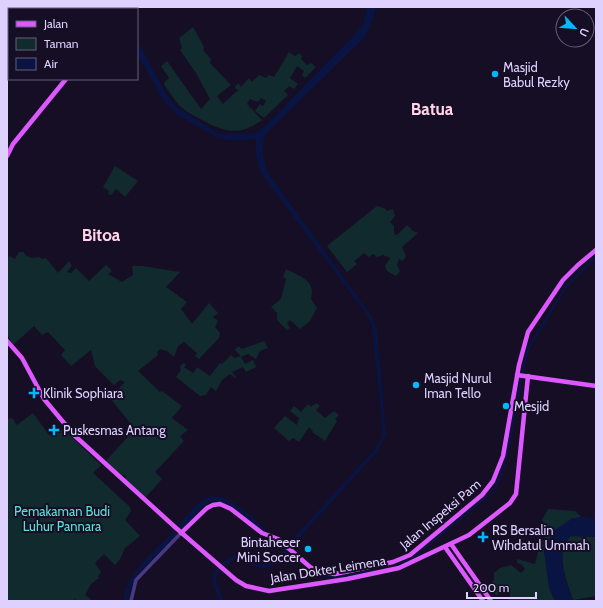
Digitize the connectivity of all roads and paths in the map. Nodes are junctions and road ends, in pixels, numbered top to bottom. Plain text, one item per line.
1 (65, 80) edge
2 (7, 156) edge
3 (596, 250) edge
4 (7, 340) edge
5 (524, 377) junction
6 (596, 386) edge
7 (181, 533) junction
8 (451, 544) junction
9 (445, 547) junction
10 (342, 573) junction
11 (343, 580) junction
12 (131, 601) edge
13 (483, 601) edge
14 (492, 601) edge

1 - 2 main road
3 - 5 main road
4 - 7 main road, Jalan Dokter Leimena
5 - 6 main road
5 - 8 main road, Jalan Dokter Leimena
5 - 10 main road, Jalan Inspeksi Pam
7 - 10 main road, Jalan Inspeksi Pam
7 - 11 main road, Jalan Dokter Leimena
7 - 12 street
8 - 9 main road, Jalan Dokter Leimena
8 - 14 main road
9 - 11 main road, Jalan Dokter Leimena
9 - 13 main road
10 - 11 main road

